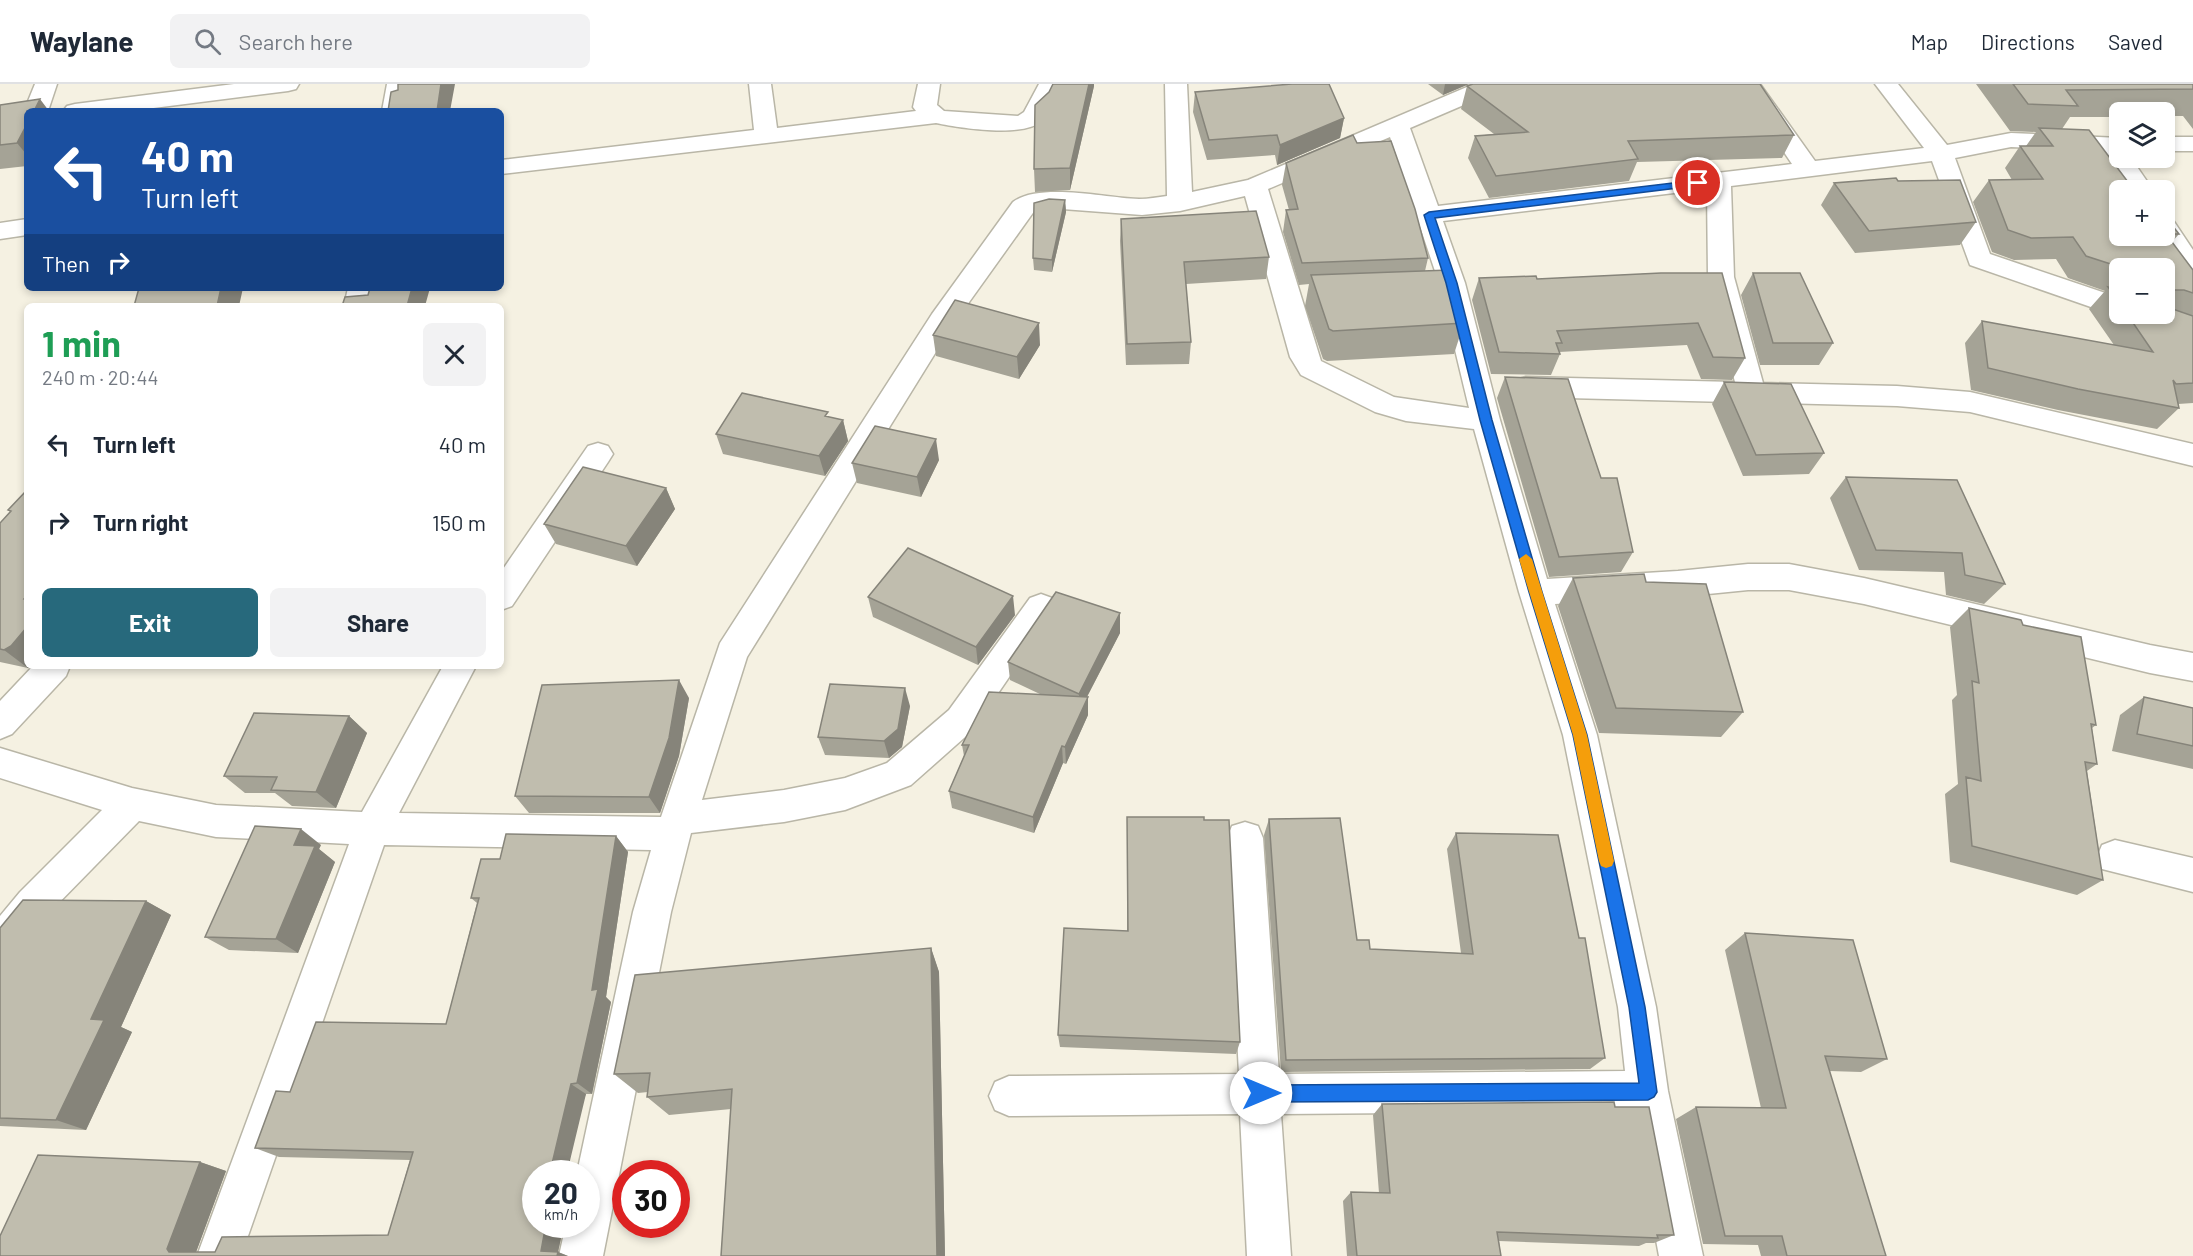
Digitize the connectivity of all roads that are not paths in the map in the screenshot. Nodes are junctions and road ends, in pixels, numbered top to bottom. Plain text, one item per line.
1 (46, 84) edge
2 (288, 84) edge
3 (398, 84) edge
4 (760, 84) edge
5 (929, 84) edge
6 (1050, 84) edge
7 (1176, 84) edge
8 (1493, 84) edge
9 (1749, 84) edge
10 (1886, 84) edge
11 (31, 108) edge
12 (99, 108) edge
13 (394, 108) edge
14 (936, 116) junction
15 (1397, 124) junction
16 (766, 136) junction
17 (2175, 144) edge
18 (2193, 144) edge
19 (2109, 145) edge
20 (1941, 153) junction
21 (504, 167) edge
22 (1808, 169) junction
23 (1719, 180) junction
24 (1255, 186) junction
25 (1180, 203) junction
26 (1429, 215) junction
27 (24, 227) edge
28 (0, 231) edge
29 (2175, 242) edge
30 (2193, 269) edge
31 (2109, 304) edge
32 (1477, 386) junction
33 (1752, 392) junction
34 (1486, 420) junction
35 (598, 454) dead end
36 (2193, 455) edge
37 (1535, 592) junction
38 (504, 593) edge
39 (1041, 607) dead end
40 (2193, 667) edge
41 (51, 669) edge
42 (458, 669) edge
43 (0, 724) edge
44 (0, 764) edge
45 (132, 804) junction
46 (675, 826) junction
47 (372, 829) junction
48 (1245, 838) dead end
49 (2115, 857) dead end
50 (2193, 875) edge
51 (0, 946) edge
52 (1648, 1092) junction
53 (1261, 1093) junction
54 (1010, 1095) dead end
55 (219, 1256) edge
56 (581, 1256) edge
57 (1269, 1256) edge
58 (1681, 1256) edge

1 - 11 street
2 - 12 street
3 - 13 street
4 - 16 street
5 - 14 street
6 - 14 street
7 - 25 street
8 - 15 street
9 - 22 street
10 - 20 street
14 - 16 street
15 - 24 street
15 - 26 street
16 - 21 street
17 - 18 street
19 - 20 street
20 - 22 street
20 - 31 street
22 - 23 street
23 - 26 street
23 - 33 street
24 - 25 street
24 - 34 street
25 - 46 street
26 - 32 street
27 - 28 street
29 - 30 street
32 - 33 street
32 - 34 street
33 - 36 street
34 - 37 street
35 - 38 street
37 - 40 street
37 - 52 street
39 - 46 street
41 - 43 street
42 - 47 street
44 - 45 street
45 - 47 street
45 - 51 street
46 - 47 street
46 - 56 street
47 - 55 street
48 - 53 street
49 - 50 street
52 - 53 street
52 - 58 street
53 - 54 street
53 - 57 street

